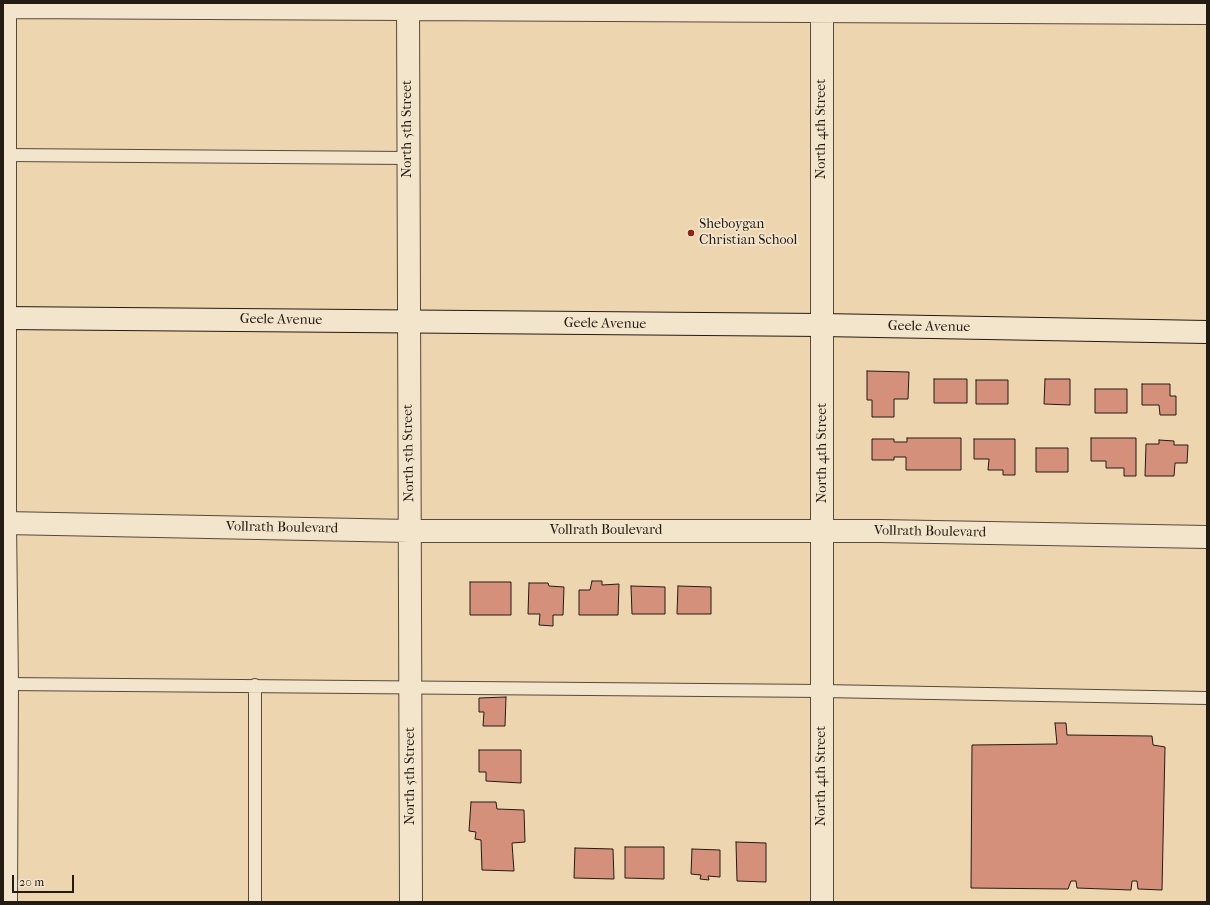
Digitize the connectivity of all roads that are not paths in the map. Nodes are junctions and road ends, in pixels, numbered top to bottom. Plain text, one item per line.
1 (4, 5) edge
2 (145, 5) edge
3 (249, 5) edge
4 (408, 6) edge
5 (558, 6) edge
6 (663, 6) edge
7 (822, 7) edge
8 (978, 7) edge
9 (1075, 8) edge
10 (1207, 13) edge
11 (5, 155) junction
12 (408, 158) junction
13 (4, 318) edge
14 (408, 321) junction
15 (822, 326) junction
16 (1207, 332) edge
17 (5, 524) junction
18 (410, 531) junction
19 (823, 531) junction
20 (1207, 537) edge
21 (7, 684) junction
22 (255, 685) junction
23 (412, 687) junction
24 (822, 691) junction
25 (1207, 698) edge
26 (6, 902) edge
27 (255, 902) edge
28 (411, 902) edge
29 (822, 902) edge

1 - 2 street
1 - 11 street
2 - 3 street
3 - 4 street
4 - 5 street
4 - 12 street, North 5th Street
5 - 6 street
6 - 7 street
7 - 8 street
7 - 15 street, North 4th Street
8 - 9 street
9 - 10 street
11 - 12 lane
11 - 13 street
12 - 14 street, North 5th Street
13 - 14 street, Geele Avenue
13 - 17 street
14 - 15 street, Geele Avenue
14 - 18 street, North 5th Street
15 - 16 street, Geele Avenue
15 - 19 street, North 4th Street
17 - 18 street, Vollrath Boulevard
17 - 21 street
18 - 19 street, Vollrath Boulevard
18 - 23 street, North 5th Street
19 - 20 street, Vollrath Boulevard
19 - 24 street, North 4th Street
21 - 22 lane
21 - 26 street
22 - 23 lane
22 - 27 lane
23 - 24 lane
23 - 28 street, North 5th Street
24 - 25 lane
24 - 29 street, North 4th Street

